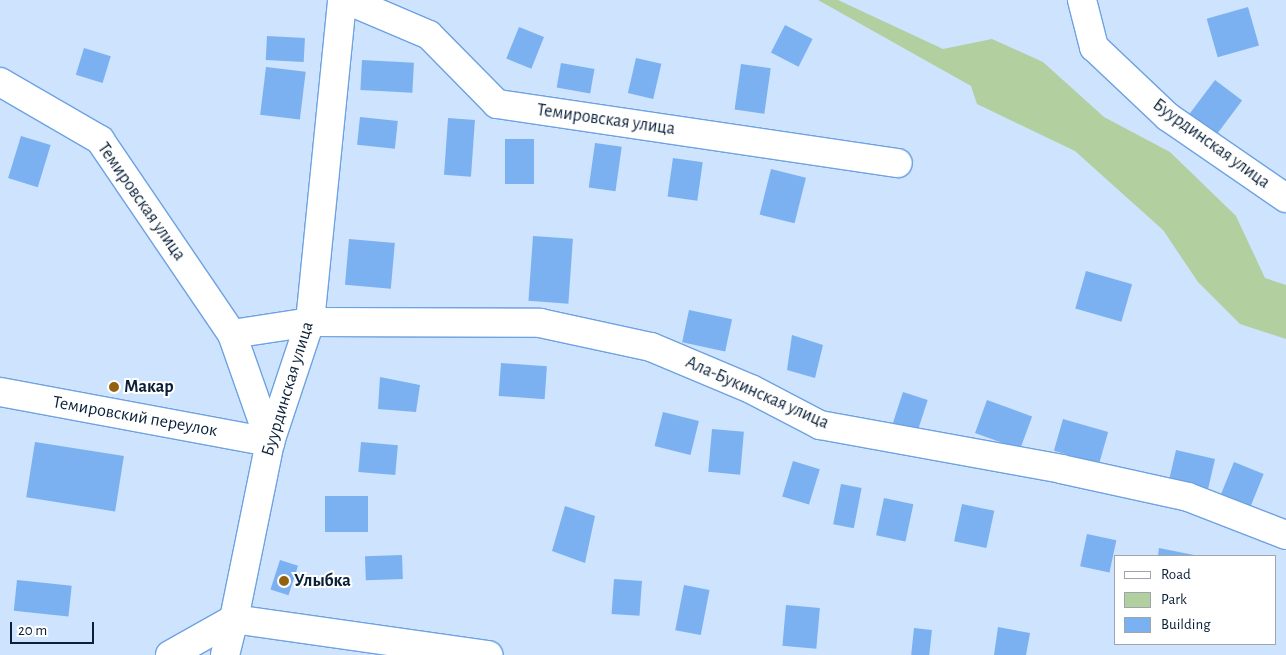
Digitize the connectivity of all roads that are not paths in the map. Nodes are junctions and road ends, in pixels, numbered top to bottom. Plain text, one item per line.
1 (342, 0) edge
2 (347, 0) edge
3 (1082, 0) edge
4 (0, 82) edge
5 (898, 163) dead end
6 (1286, 198) edge
7 (310, 322) junction
8 (232, 334) junction
9 (0, 392) edge
10 (270, 442) junction
11 (1286, 535) edge
12 (234, 619) junction
13 (170, 655) edge
14 (225, 655) edge
15 (488, 655) edge

1 - 7 street, Буурдинская улица
2 - 5 street, Темировская улица
3 - 6 street, Буурдинская улица
4 - 8 street, Темировская улица
7 - 8 street
7 - 10 street, Буурдинская улица
7 - 11 street, Ала-Букинская улица
8 - 10 street, Темировская улица
9 - 10 street, Темировский переулок
10 - 12 street, Буурдинская улица
12 - 13 street
12 - 14 street, Буурдинская улица
12 - 15 street

